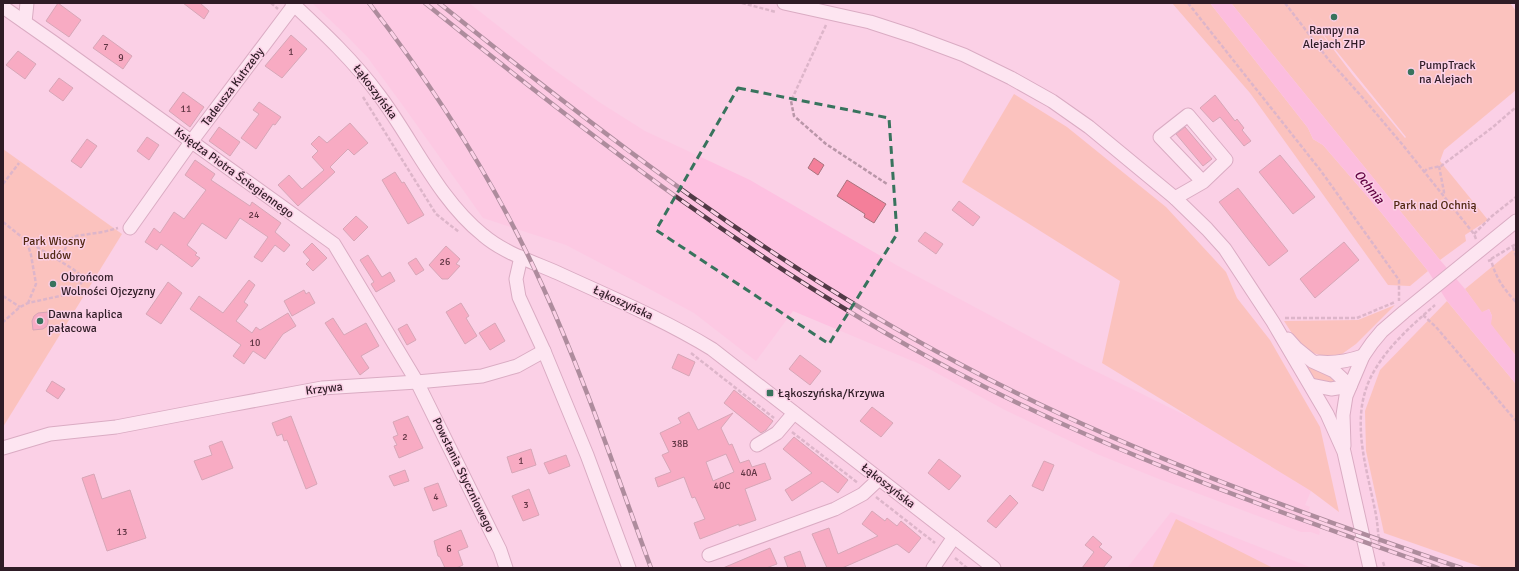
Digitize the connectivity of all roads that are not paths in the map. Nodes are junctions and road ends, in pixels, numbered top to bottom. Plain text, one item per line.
1 (27, 3) edge
2 (293, 4) edge
3 (3, 8) edge
4 (783, 8) edge
5 (25, 22) junction
6 (191, 142) junction
7 (1203, 182) junction
8 (1175, 198) junction
9 (1516, 220) edge
10 (125, 228) road end
11 (521, 257) junction
12 (1273, 322) junction
13 (544, 351) junction
14 (1363, 356) junction
15 (1312, 362) junction
16 (417, 382) junction
17 (1311, 385) junction
18 (1350, 386) junction
19 (794, 413) junction
20 (757, 445) dead end
21 (3, 448) edge
22 (1344, 452) junction
23 (879, 479) junction
24 (954, 537) junction
25 (709, 555) dead end
26 (506, 568) edge
27 (629, 568) edge
28 (934, 568) edge
29 (994, 568) edge
30 (1370, 568) edge

1 - 5 street
2 - 6 street, Tadeusza Kutrzeby
2 - 11 street, Łąkoszyńska
3 - 5 street, Księdza Piotra Ściegiennego
4 - 8 street
5 - 6 street, Księdza Piotra Ściegiennego
6 - 10 street, Tadeusza Kutrzeby
6 - 16 street, Księdza Piotra Ściegiennego
7 - 7 street
7 - 8 street
8 - 12 street
9 - 14 street
11 - 13 street
11 - 19 street, Łąkoszyńska
12 - 15 street
12 - 17 street
13 - 16 street, Krzywa
13 - 27 street
14 - 15 street
14 - 18 street
15 - 18 street
16 - 21 street, Krzywa
16 - 26 street, Powstania Styczniowego
17 - 18 street
17 - 22 street
18 - 22 street
19 - 20 street
19 - 23 street, Łąkoszyńska
22 - 30 street
23 - 24 street, Łąkoszyńska
23 - 25 street
24 - 28 street
24 - 29 street, Łąkoszyńska

